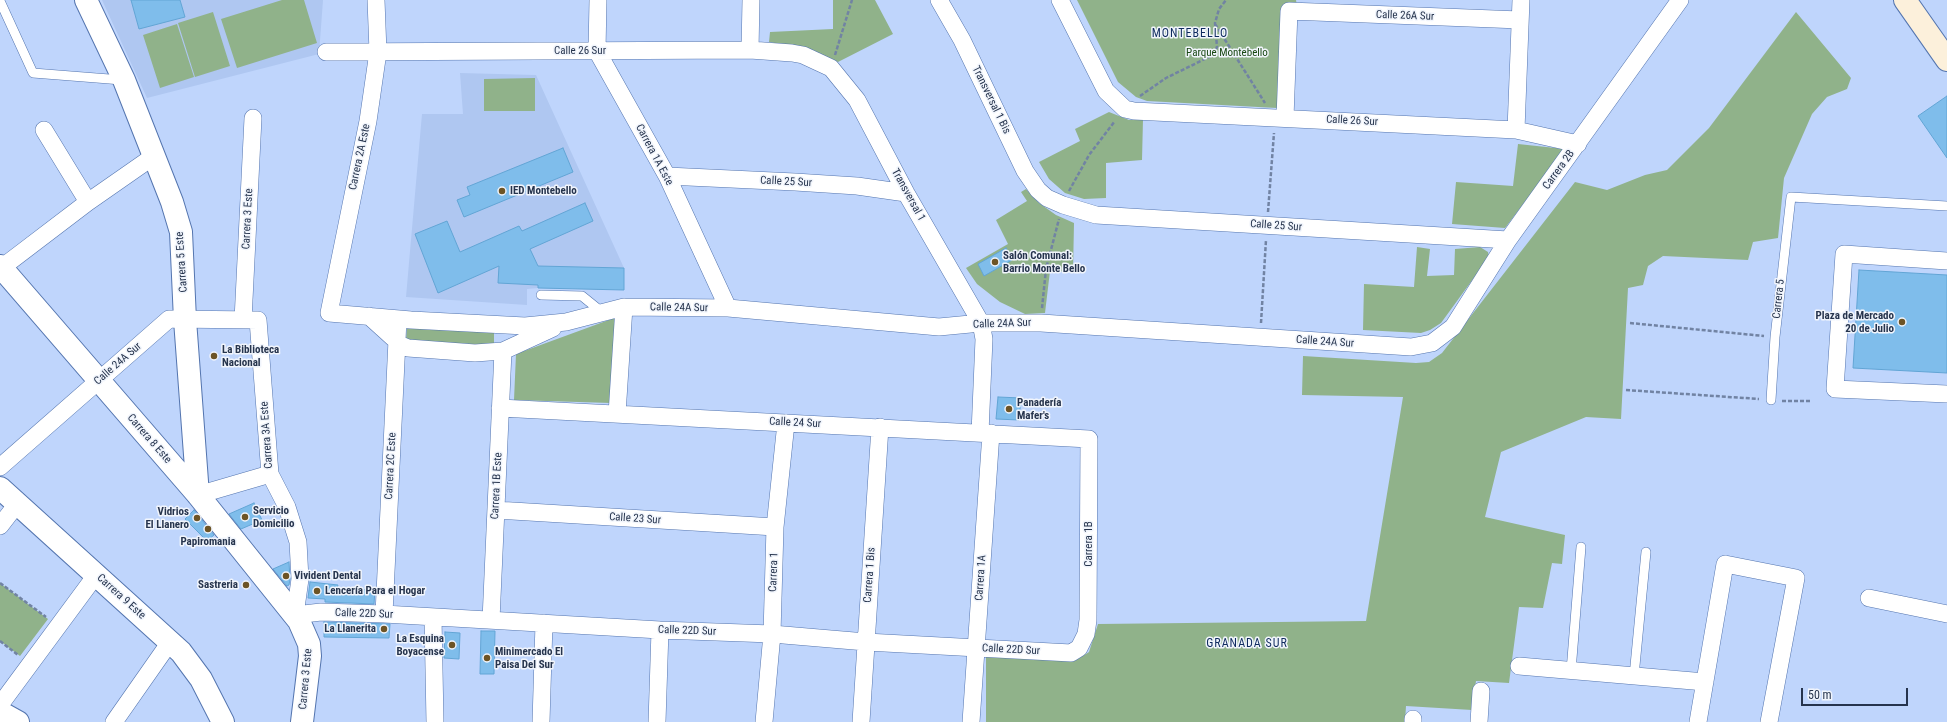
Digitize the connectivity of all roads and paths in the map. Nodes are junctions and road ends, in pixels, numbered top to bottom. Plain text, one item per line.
1 (86, 0) edge
2 (376, 0) edge
3 (598, 0) edge
4 (751, 0) edge
5 (852, 0) edge
6 (939, 0) edge
7 (1060, 0) edge
8 (1226, 0) edge
9 (1521, 0) edge
10 (1680, 0) edge
11 (1906, 0) edge
12 (0, 1) edge
13 (1520, 20) junction
14 (1214, 23) junction
15 (750, 50) junction
16 (597, 51) junction
17 (326, 52) dead end
18 (378, 52) junction
19 (1947, 60) edge
20 (831, 68) junction
21 (124, 80) junction
22 (1125, 109) junction
23 (254, 118) dead end
24 (1280, 118) junction
25 (44, 130) dead end
26 (1516, 130) junction
27 (1578, 144) junction
28 (154, 156) junction
29 (667, 176) junction
30 (906, 193) junction
31 (1047, 198) joint
32 (88, 202) junction
33 (1063, 205) junction
34 (1947, 206) edge
35 (1508, 240) junction
36 (1947, 261) edge
37 (0, 268) edge
38 (541, 295) dead end
39 (624, 307) junction
40 (728, 308) junction
41 (603, 312) junction
42 (329, 313) joint
43 (369, 316) junction
44 (398, 318) junction
45 (185, 320) junction
46 (251, 320) junction
47 (566, 322) junction
48 (981, 323) junction
49 (1041, 323) junction
50 (1630, 323) dead end
51 (1775, 337) junction
52 (1438, 339) joint
53 (397, 341) junction
54 (503, 351) junction
55 (98, 381) junction
56 (1626, 390) dead end
57 (1947, 394) edge
58 (1771, 400) junction
59 (1812, 401) dead end
60 (500, 408) junction
61 (617, 414) junction
62 (786, 423) junction
63 (880, 428) junction
64 (985, 433) junction
65 (1089, 439) joint
66 (0, 467) edge
67 (270, 474) junction
68 (0, 488) edge
69 (198, 495) junction
70 (17, 504) junction
71 (496, 510) junction
72 (0, 526) edge
73 (775, 527) junction
74 (1581, 547) dead end
75 (1646, 552) dead end
76 (96, 575) junction
77 (0, 583) edge
78 (1869, 598) dead end
79 (384, 614) junction
80 (1947, 614) edge
81 (295, 615) junction
82 (433, 617) junction
83 (491, 620) junction
84 (544, 623) junction
85 (58, 626) junction
86 (660, 630) junction
87 (772, 634) junction
88 (0, 641) edge
89 (170, 642) junction
90 (866, 642) junction
91 (977, 648) junction
92 (1079, 648) joint
93 (30, 664) junction
94 (1519, 666) dead end
95 (1571, 671) junction
96 (1634, 676) junction
97 (1705, 682) junction
98 (1480, 691) dead end
99 (0, 705) edge
100 (0, 712) edge
101 (18, 722) edge
102 (114, 722) edge
103 (223, 722) edge
104 (302, 722) edge
105 (435, 722) edge
106 (541, 722) edge
107 (657, 722) edge
108 (764, 722) edge
109 (861, 722) edge
110 (971, 722) edge
111 (1479, 722) edge
112 (1698, 722) edge
113 (1769, 722) edge

1 - 21 street, Carrera 5 Este
2 - 18 street, Carrera 2A Este
3 - 16 street
4 - 15 street
5 - 20 path
6 - 31 street, Transversal 1 Bis
7 - 22 street
8 - 14 path
9 - 13 street
10 - 27 street, Carrera 2B
11 - 19 main road
12 - 21 lane
13 - 24 street, Calle 26A Sur
13 - 26 street
14 - 22 path
14 - 24 path
15 - 16 street, Calle 26 Sur
15 - 20 street, Calle 26 Sur
16 - 18 street, Calle 26 Sur
16 - 29 street, Carrera 1A Este
17 - 18 street, Calle 26 Sur
18 - 42 street, Carrera 2A Este
20 - 30 street, Transversal 1
21 - 28 street, Carrera 5 Este
22 - 24 street, Calle 26 Sur
22 - 33 path
23 - 46 street, Carrera 3 Este
24 - 26 street, Calle 26 Sur
25 - 32 street
26 - 27 street, Calle 26 Sur
27 - 35 street, Carrera 2B
28 - 32 street
28 - 45 street, Carrera 5 Este
29 - 30 street, Calle 25 Sur
29 - 40 street, Carrera 1A Este
30 - 48 street, Transversal 1
31 - 33 street, Calle 25 Sur
32 - 37 street
33 - 35 street, Calle 25 Sur
33 - 49 path
34 - 51 lane, Carrera 5
35 - 52 street, Carrera 2B
36 - 57 street
37 - 55 street, Carrera 8 Este
38 - 41 lane
39 - 40 street, Calle 24A Sur
39 - 41 street, Calle 24A Sur
39 - 61 street
40 - 48 street, Calle 24A Sur
41 - 47 street, Calle 24A Sur
42 - 43 street, Calle 24A Sur
43 - 44 street, Calle 24A Sur
43 - 53 street, Calle 24A Sur
44 - 47 street, Calle 24A Sur
44 - 53 street, Carrera 2C Este
45 - 46 street, Calle 24A Sur
45 - 55 street, Calle 24A Sur
45 - 69 street, Carrera 5 Este
46 - 67 street, Carrera 3A Este
47 - 54 street, Calle 24A Sur
48 - 49 street, Calle 24A Sur
48 - 64 street, Carrera 1A
49 - 52 street, Calle 24A Sur
50 - 51 path
51 - 58 lane, Carrera 5
53 - 54 street, Calle 24A Sur
53 - 79 street, Carrera 2C Este
54 - 60 street, Carrera 1B Este
55 - 66 street, Calle 24A Sur
55 - 69 street, Carrera 8 Este
56 - 58 path
58 - 59 path
60 - 61 street, Calle 24 Sur
60 - 71 street, Carrera 1B Este
61 - 62 street, Calle 24 Sur
62 - 63 street, Calle 24 Sur
62 - 73 street, Carrera 1
63 - 64 street, Calle 24 Sur
63 - 90 street, Carrera 1 Bis
64 - 65 street, Calle 24 Sur
64 - 91 street, Carrera 1A
65 - 92 street, Carrera 1B
67 - 69 street
67 - 81 street, Carrera 3A Este
68 - 70 street, Carrera 9 Este
69 - 81 street, Carrera 8 Este
70 - 72 street
70 - 76 street, Carrera 9 Este
71 - 73 street, Calle 23 Sur
71 - 83 street, Carrera 1B Este
73 - 87 street, Carrera 1
74 - 95 lane
75 - 96 lane
76 - 85 street
76 - 89 street, Carrera 9 Este
77 - 85 path
78 - 80 street
79 - 81 street, Calle 22D Sur
79 - 82 street, Calle 22D Sur
81 - 104 street, Carrera 3 Este
82 - 83 street, Calle 22D Sur
82 - 105 street
83 - 84 street, Calle 22D Sur
84 - 86 street, Calle 22D Sur
84 - 106 street
85 - 93 street
86 - 87 street, Calle 22D Sur
86 - 107 street
87 - 90 street, Calle 22D Sur
87 - 108 street, Carrera 1
88 - 93 path
89 - 102 street
89 - 103 street, Carrera 9 Este
90 - 91 street, Calle 22D Sur
90 - 109 street, Carrera 1 Bis
91 - 92 street, Calle 22D Sur
91 - 110 street, Carrera 1A
93 - 99 street
94 - 95 street
95 - 96 street
96 - 97 street
97 - 112 street
97 - 113 street
98 - 111 street
100 - 101 street

